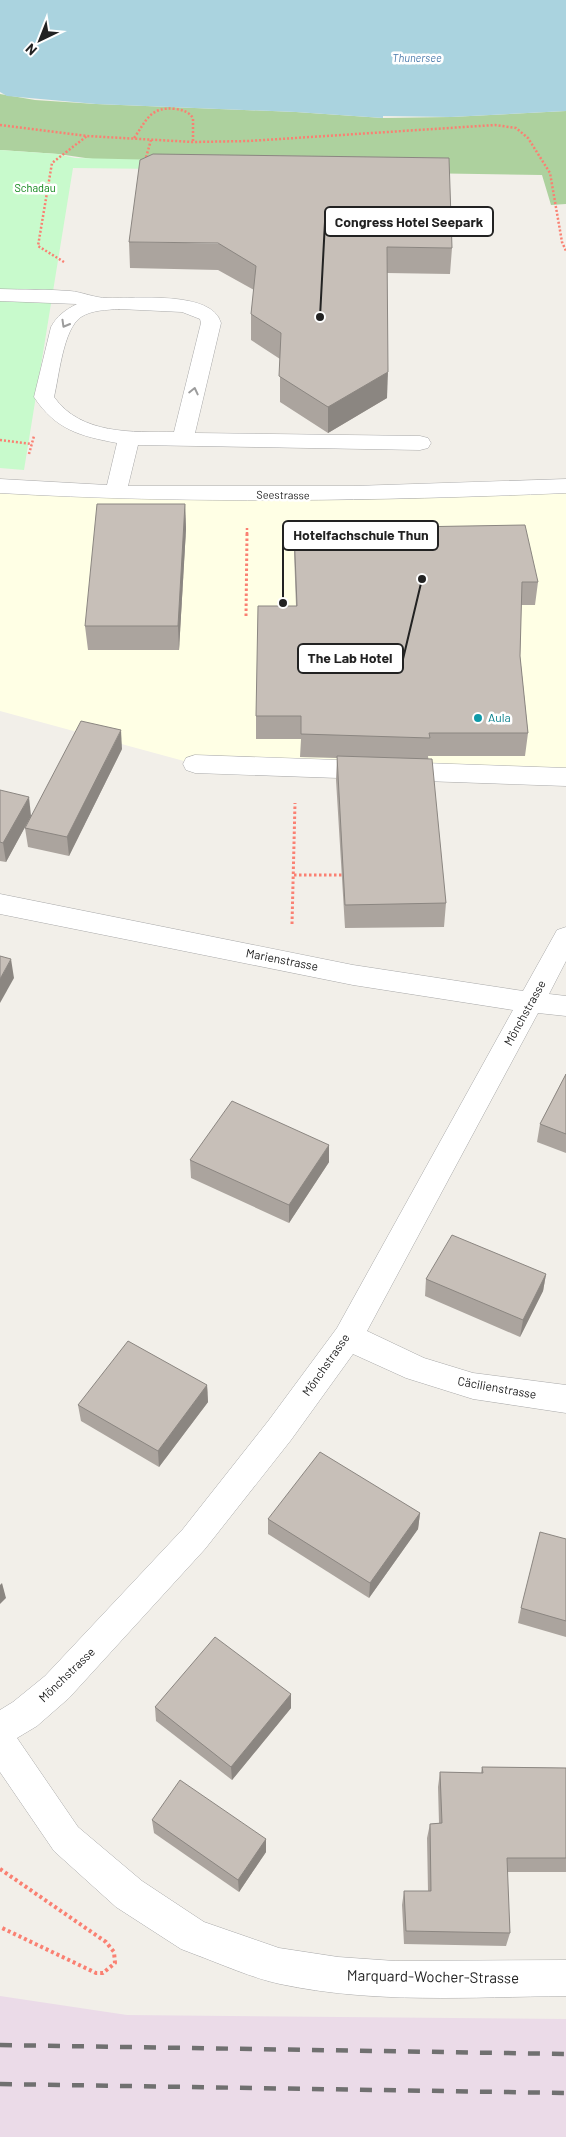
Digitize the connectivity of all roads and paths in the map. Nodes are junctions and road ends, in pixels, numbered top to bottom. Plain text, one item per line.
1 (0, 125) edge
2 (87, 136) junction
3 (134, 138) junction
4 (151, 140) junction
5 (193, 142) junction
6 (144, 166) edge
7 (566, 251) edge
8 (0, 295) edge
9 (69, 296) junction
10 (108, 304) junction
11 (44, 397) junction
12 (129, 438) junction
13 (183, 439) junction
14 (0, 440) edge
15 (420, 443) dead end
16 (32, 444) junction
17 (0, 486) edge
18 (566, 486) edge
19 (22, 488) junction
20 (116, 492) junction
21 (247, 495) junction
22 (246, 616) dead end
23 (196, 764) dead end
24 (296, 768) junction
25 (566, 776) edge
26 (294, 875) junction
27 (342, 875) edge
28 (0, 904) edge
29 (566, 937) edge
30 (290, 963) junction
31 (531, 1002) junction
32 (566, 1006) edge
33 (348, 1337) junction
34 (566, 1399) edge
35 (0, 1729) edge
36 (0, 1743) edge
37 (0, 1869) edge
38 (0, 1927) edge
39 (566, 1978) edge

1 - 2 path
2 - 3 path
2 - 9 path
3 - 4 path
3 - 5 path
4 - 5 path
4 - 6 path
5 - 7 path
8 - 9 street
9 - 10 street
10 -> 11 street
13 -> 10 street
11 - 12 street
11 - 16 path
12 - 13 street
12 - 20 street
13 - 15 street
14 - 16 path
16 - 19 path
17 - 19 street, Seestrasse
18 - 21 street, Seestrasse
19 - 20 street, Seestrasse
20 - 21 street, Seestrasse
21 - 22 path
23 - 24 street
24 - 25 street
24 - 26 path
26 - 27 path
26 - 30 path
28 - 30 street, Marienstrasse
29 - 31 street, Mönchstrasse
30 - 31 street, Marienstrasse
31 - 32 street, Marienstrasse
31 - 33 street, Mönchstrasse
33 - 34 street, Cäcilienstrasse
33 - 35 street, Mönchstrasse
36 - 39 street, Marquard-Wocher-Strasse
37 - 38 path

